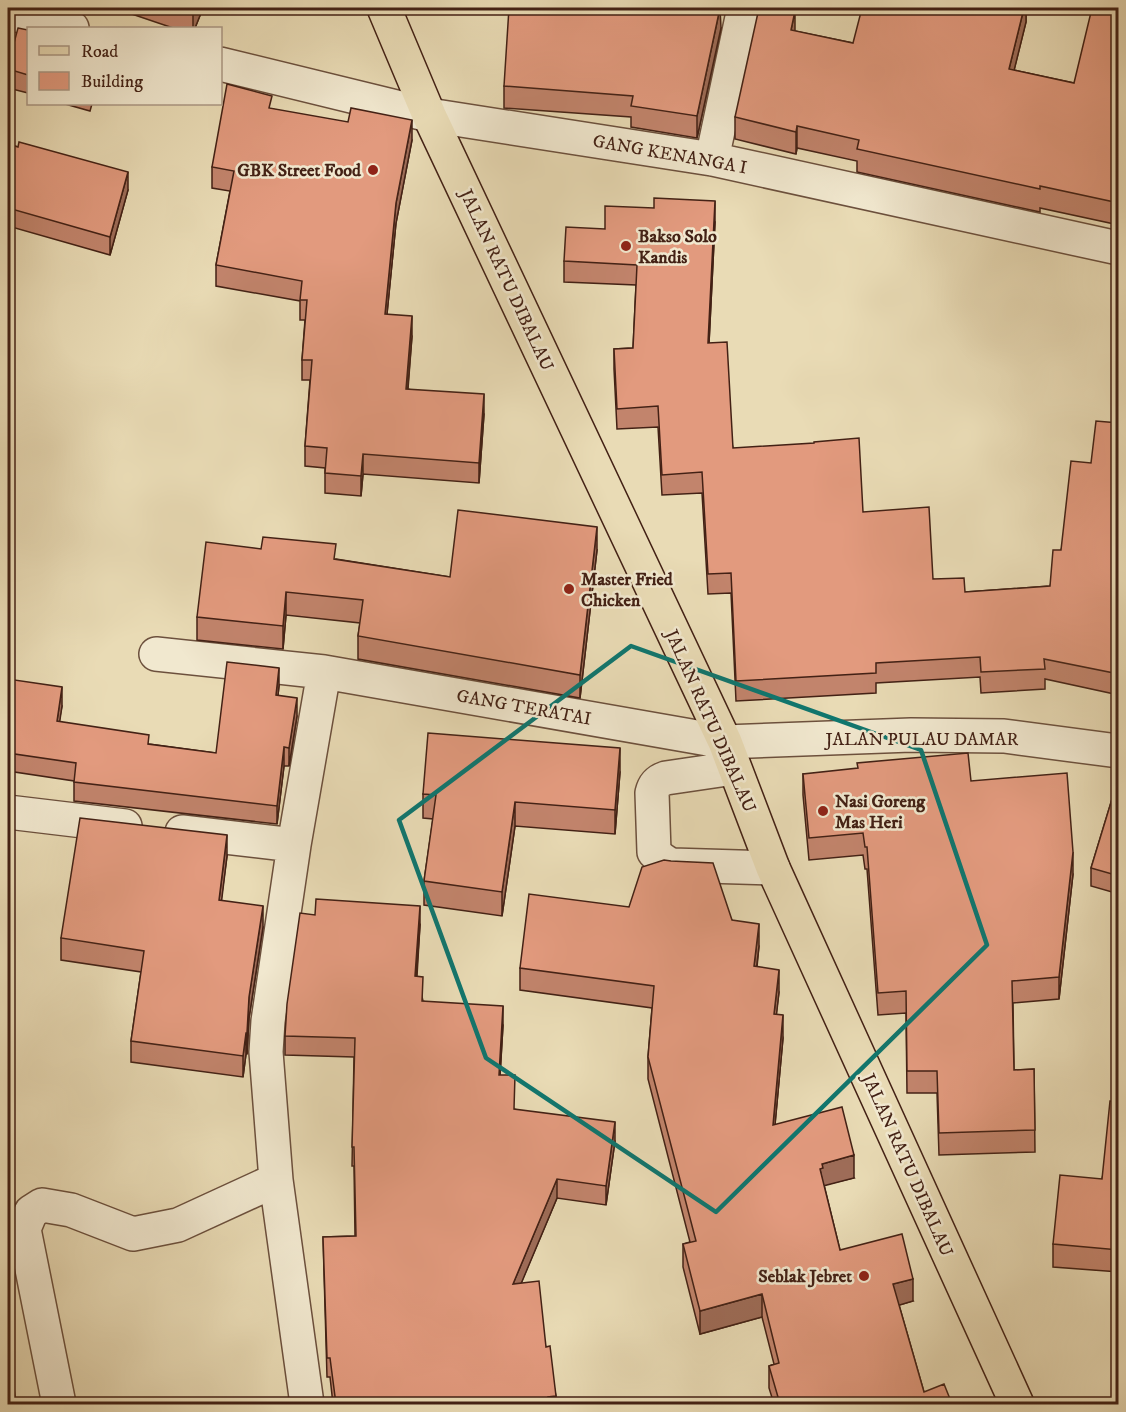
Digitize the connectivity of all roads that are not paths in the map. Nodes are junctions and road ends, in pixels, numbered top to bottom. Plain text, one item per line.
1 (384, 8) edge
2 (744, 8) edge
3 (8, 14) edge
4 (67, 27) edge
5 (222, 64) edge
6 (429, 115) junction
7 (712, 159) junction
8 (1119, 248) edge
9 (156, 654) dead end
10 (324, 672) junction
11 (1119, 751) edge
12 (729, 755) junction
13 (8, 812) edge
14 (294, 845) junction
15 (773, 868) junction
16 (276, 1180) junction
17 (58, 1404) edge
18 (307, 1404) edge
19 (1017, 1404) edge

1 - 6 main road, JALAN RATU DIBALAU
2 - 7 street
3 - 4 street
5 - 6 street, GANG KENANGA I
6 - 7 street, GANG KENANGA I
6 - 12 main road, JALAN RATU DIBALAU
7 - 8 street, GANG KENANGA I
9 - 10 street, GANG TERATAI
10 - 12 street, GANG TERATAI
10 - 14 street
11 - 12 street, JALAN PULAU DAMAR
12 - 15 main road, JALAN RATU DIBALAU
12 - 15 street
13 - 14 street
14 - 16 street
15 - 19 main road, JALAN RATU DIBALAU
16 - 17 street
16 - 18 street

